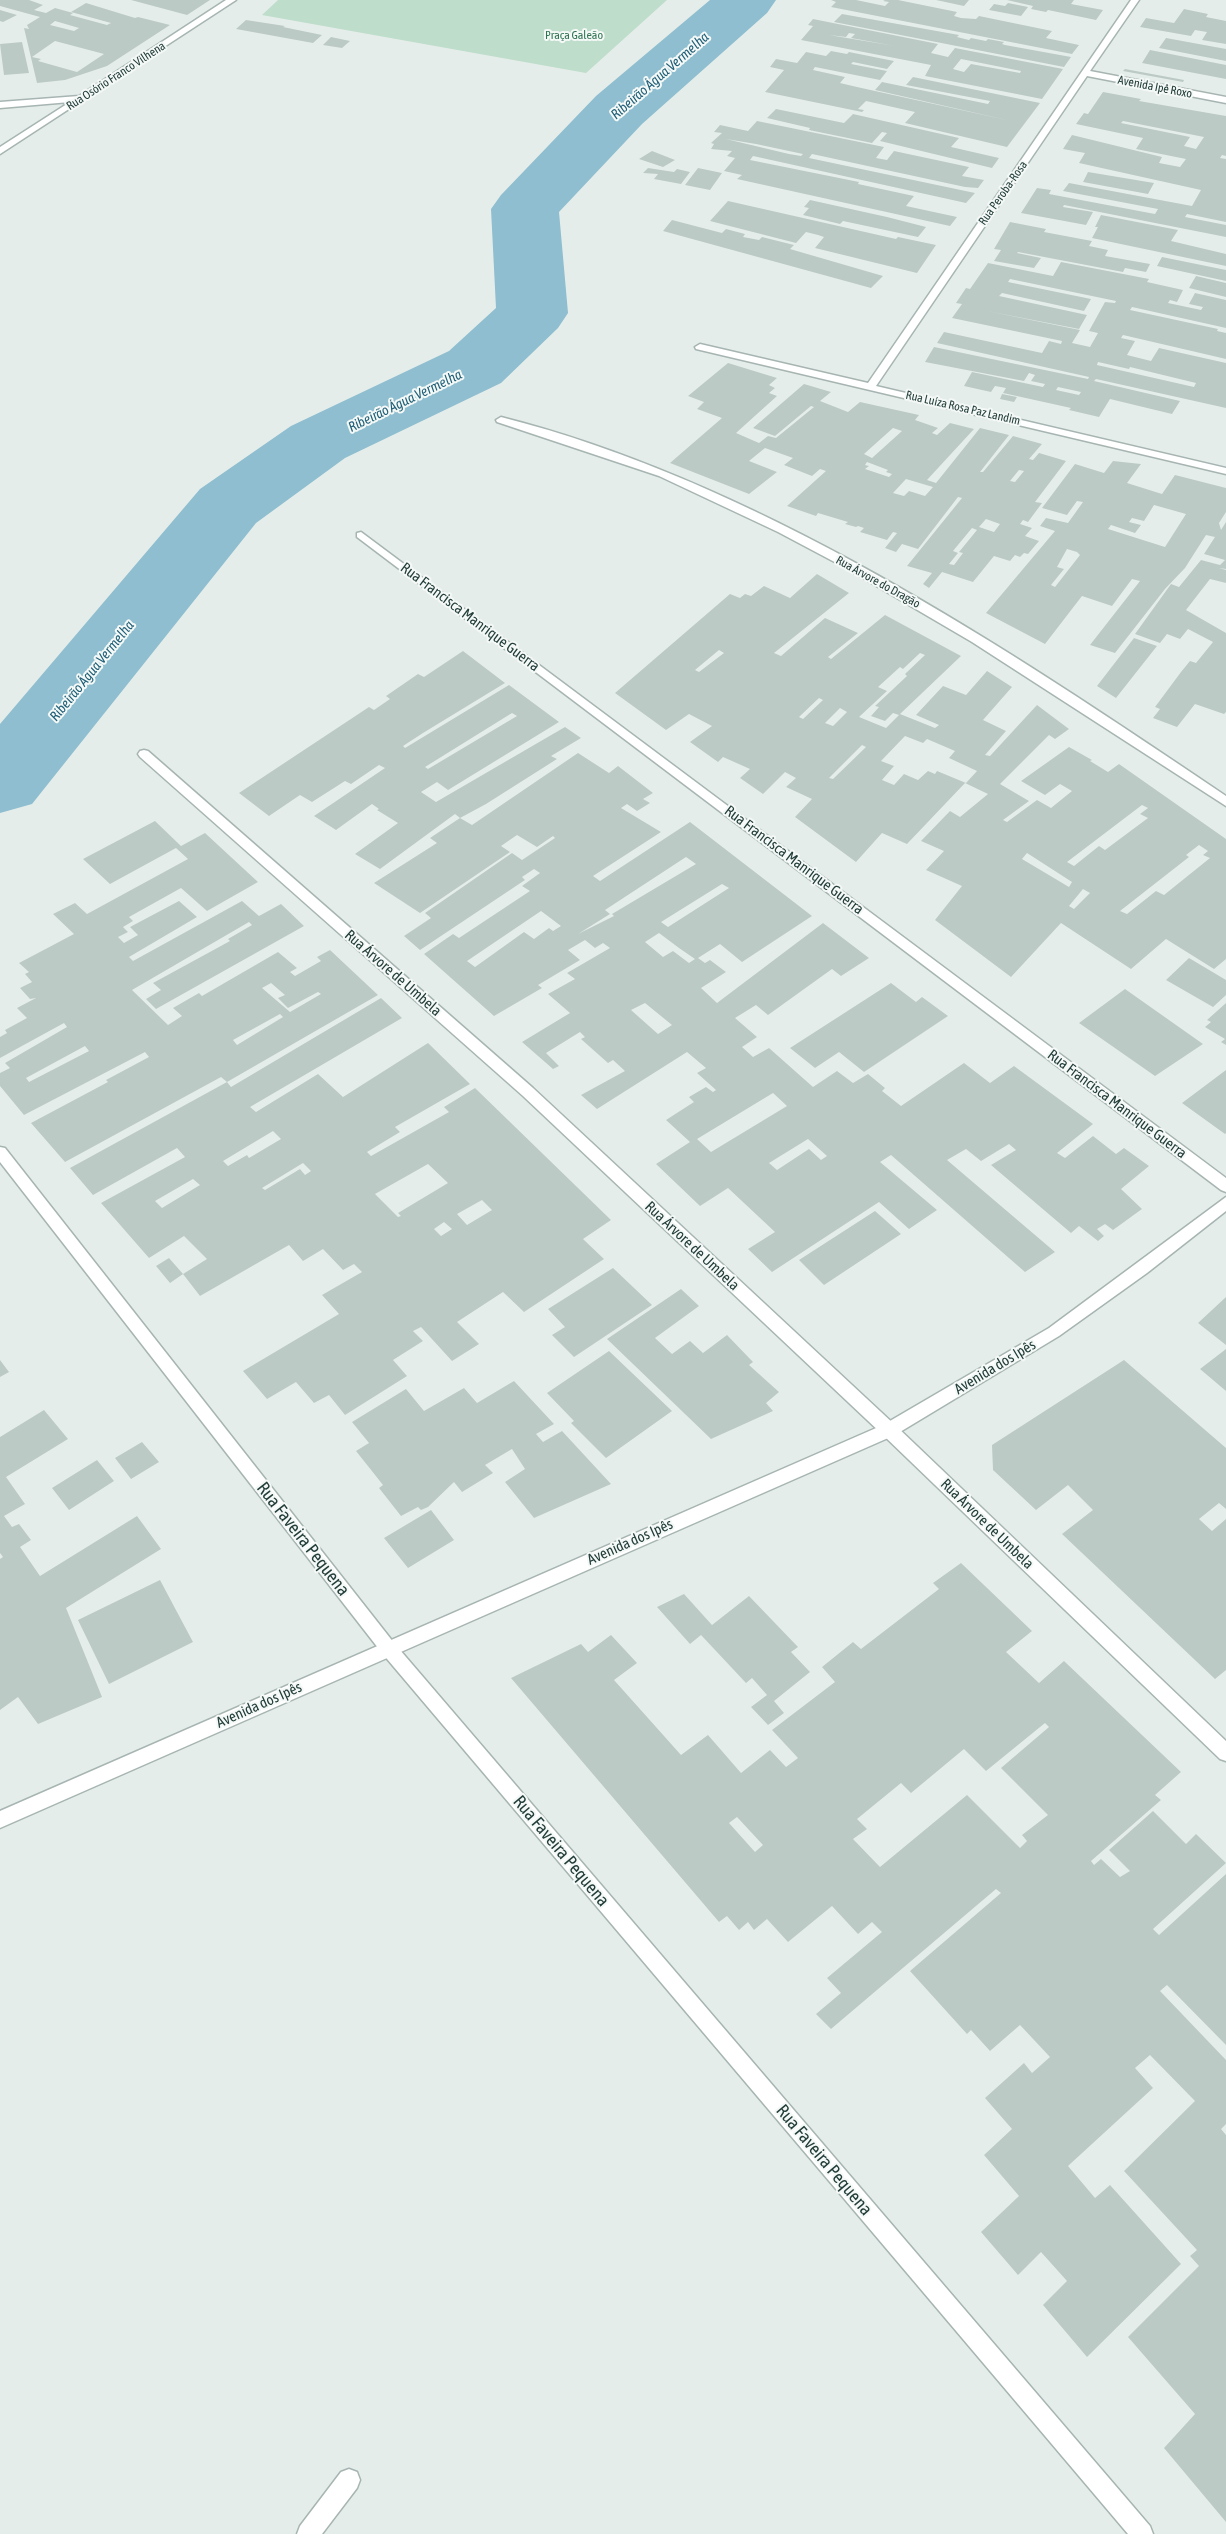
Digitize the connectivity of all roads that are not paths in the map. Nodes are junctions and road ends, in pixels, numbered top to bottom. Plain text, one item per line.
1 (232, 0) edge
2 (1135, 0) edge
3 (1085, 73) junction
4 (84, 98) junction
5 (1226, 100) edge
6 (0, 105) edge
7 (0, 151) edge
8 (700, 347) dead end
9 (871, 386) junction
10 (501, 420) dead end
11 (1226, 470) edge
12 (361, 535) dead end
13 (144, 754) dead end
14 (1226, 802) edge
15 (0, 1152) edge
16 (1226, 1186) edge
17 (1226, 1203) edge
18 (889, 1430) junction
19 (388, 1648) junction
20 (1226, 1753) edge
21 (0, 1820) edge
22 (349, 2480) dead end
23 (308, 2534) edge
24 (1142, 2534) edge

1 - 4 street, Rua Osório Franco Vilhena
2 - 3 street, Rua Peroba-Rosa
3 - 5 street, Avenida Ipê Roxo
3 - 9 street, Rua Peroba-Rosa
4 - 6 street
4 - 7 street, Rua Osório Franco Vilhena
8 - 9 street, Rua Luíza Rosa Paz Landim
9 - 11 street, Rua Luíza Rosa Paz Landim
10 - 14 street, Rua Árvore do Dragão
12 - 16 street, Rua Francisca Manrique Guerra
13 - 18 street, Rua Árvore de Umbela
15 - 19 street, Rua Faveira Pequena
17 - 18 street, Avenida dos Ipês
18 - 19 street, Avenida dos Ipês
18 - 20 street, Rua Árvore de Umbela
19 - 21 street, Avenida dos Ipês
19 - 24 street, Rua Faveira Pequena
22 - 23 street

